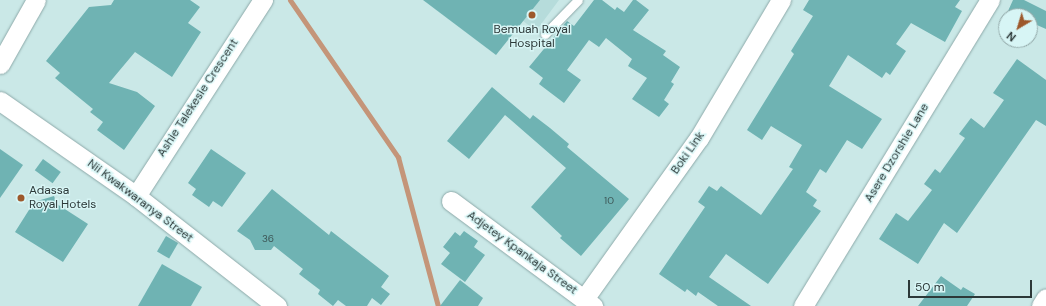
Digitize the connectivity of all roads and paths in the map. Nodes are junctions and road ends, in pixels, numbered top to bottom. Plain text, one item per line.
1 (36, 0) edge
2 (263, 0) edge
3 (578, 0) edge
4 (781, 0) edge
5 (990, 0) edge
6 (545, 34) dead end
7 (0, 64) edge
8 (0, 101) edge
9 (136, 196) junction
10 (451, 201) dead end
11 (1046, 298) edge
12 (588, 302) edge
13 (277, 306) edge
14 (803, 306) edge
15 (1041, 306) edge

1 - 7 street
2 - 9 street, Ashie Talekesie Crescent
3 - 6 lane
4 - 12 street, Boki Link
5 - 14 street, Asere Dzorshie Lane
8 - 9 street, Nii Kwakwaranya Street
9 - 13 street, Nii Kwakwaranya Street
10 - 12 street, Adjetey Kpankaja Street
11 - 15 street

